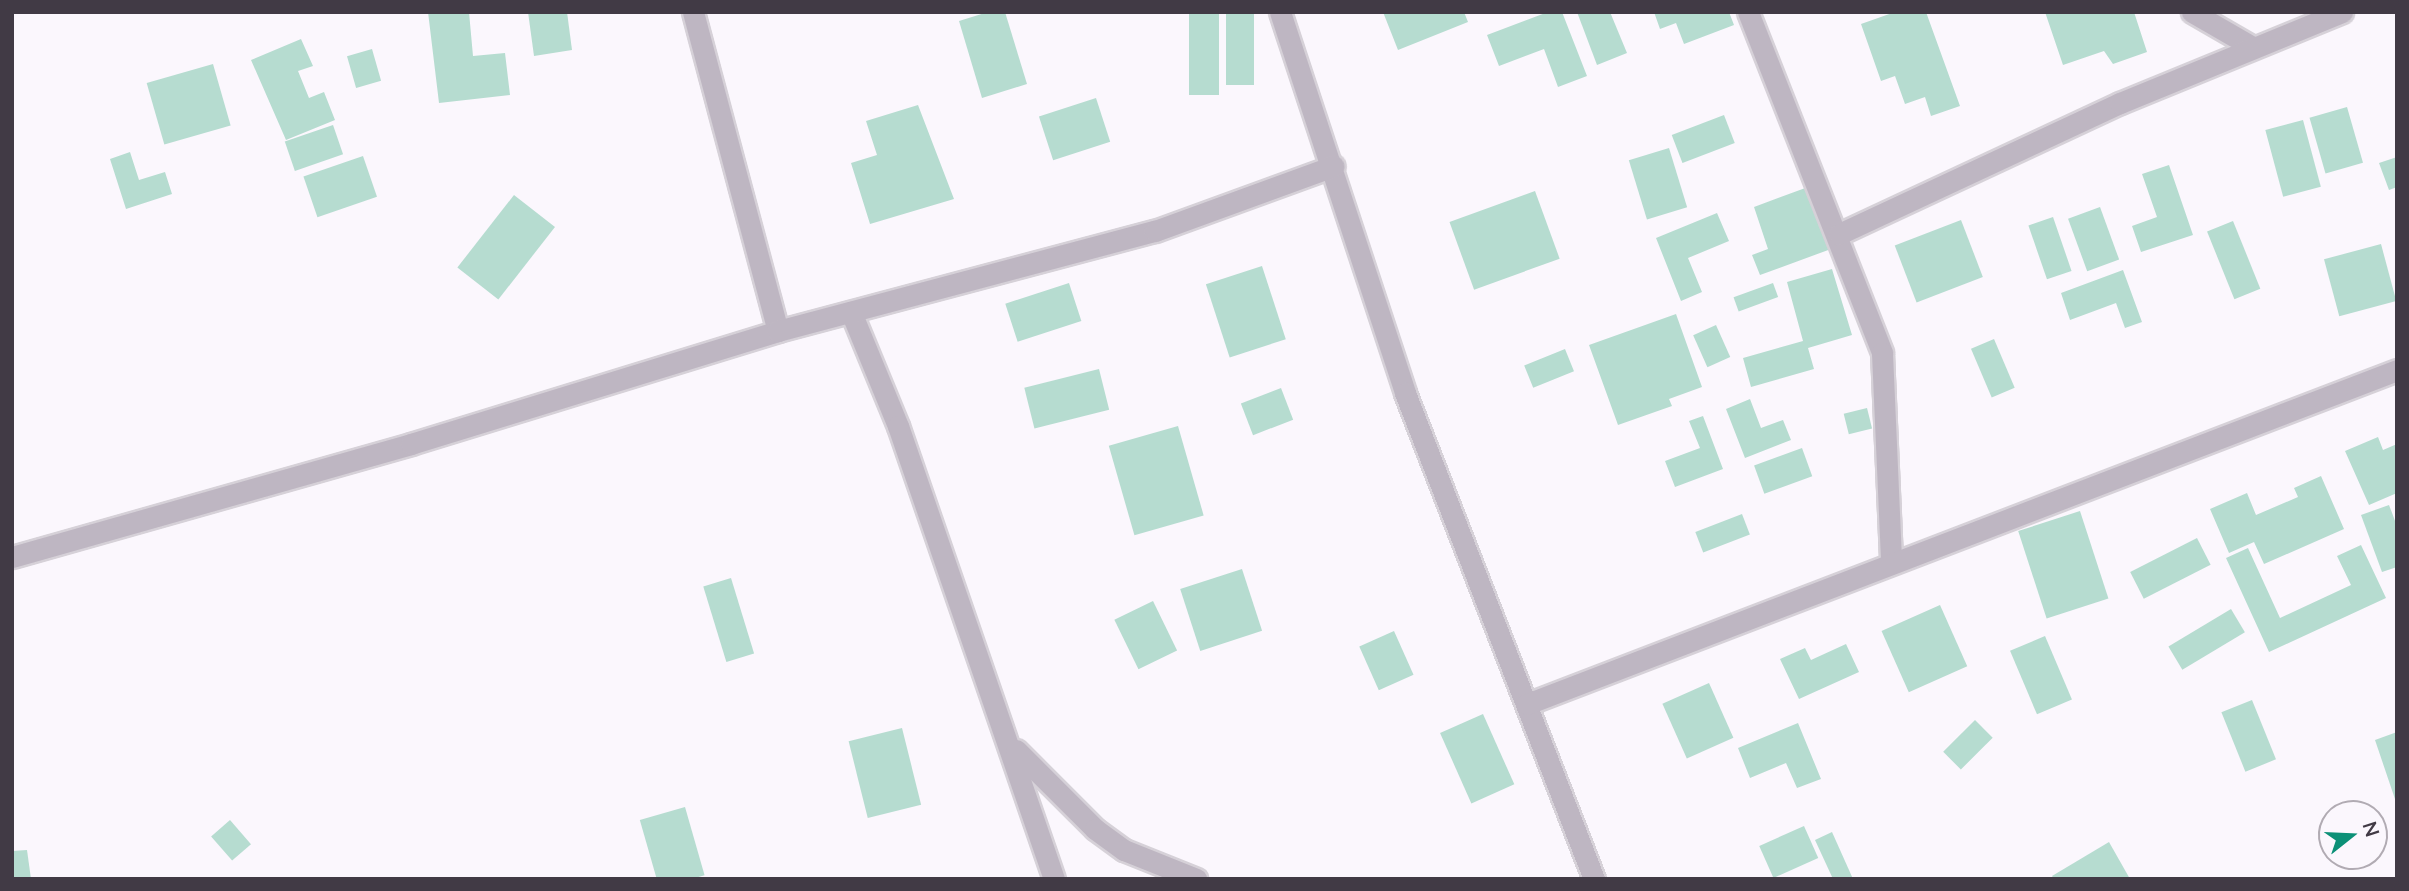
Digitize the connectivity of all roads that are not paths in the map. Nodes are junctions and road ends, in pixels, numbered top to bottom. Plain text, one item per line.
1 (693, 12) edge
2 (1280, 12) edge
3 (1748, 12) edge
4 (2192, 12) edge
5 (2342, 12) edge
6 (2251, 46) junction
7 (1334, 166) junction
8 (1839, 234) junction
9 (851, 312) junction
10 (778, 331) junction
11 (2397, 370) edge
12 (12, 557) edge
13 (1891, 564) junction
14 (1527, 704) junction
15 (1011, 744) junction
16 (1054, 879) edge
17 (1196, 879) edge
18 (1594, 879) edge

1 - 10 street
2 - 7 street
3 - 8 street
4 - 6 street
5 - 6 street
6 - 8 street
7 - 9 street
7 - 14 street
8 - 13 street
9 - 10 street
9 - 15 street
10 - 12 street
11 - 13 street
13 - 14 street
14 - 18 street
15 - 16 street
15 - 17 street

